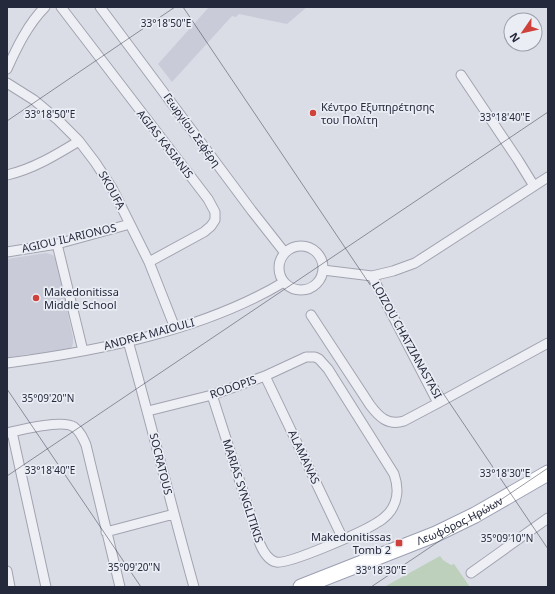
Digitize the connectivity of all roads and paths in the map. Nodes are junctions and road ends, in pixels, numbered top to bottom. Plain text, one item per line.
1 (45, 7) edge
2 (61, 7) edge
3 (100, 7) edge
4 (7, 69) edge
5 (461, 76) dead end
6 (7, 83) edge
7 (79, 141) junction
8 (7, 175) edge
9 (548, 177) edge
10 (534, 186) junction
11 (130, 224) junction
12 (57, 244) junction
13 (7, 252) edge
14 (286, 253) junction
15 (148, 262) junction
16 (323, 270) junction
17 (372, 276) junction
18 (284, 282) junction
19 (311, 315) dead end
20 (175, 328) junction
21 (128, 340) junction
22 (548, 343) edge
23 (83, 351) junction
24 (315, 357) joint
25 (7, 363) edge
26 (265, 376) junction
27 (212, 395) junction
28 (438, 403) junction
29 (148, 411) junction
30 (10, 433) edge
31 (548, 473) edge
32 (174, 514) junction
33 (548, 518) edge
34 (106, 532) junction
35 (343, 539) junction
36 (7, 571) edge
37 (472, 573) dead end
38 (10, 587) edge
39 (46, 587) edge
40 (120, 587) edge
41 (194, 587) edge
42 (301, 587) edge

1 - 4 street
2 - 15 street, AGIAS KASIANIS
3 - 14 street, Γεωργίου Σεφέρη
5 - 10 street
6 - 7 street, SKOUFA
7 - 8 street
7 - 11 street, SKOUFA
9 - 10 street
10 - 17 street
11 - 12 street, AGIOU ILARIONOS
11 - 15 street, SKOUFA
12 - 13 street, AGIOU ILARIONOS
12 - 23 street
14 - 16 street
14 - 18 street
15 - 20 street, SKOUFA
16 - 17 street
16 - 18 street
17 - 28 street, LOIZOU CHATZIANASTASI
18 - 20 street, ANDREA MAIOULI
19 - 28 street
20 - 21 street, ANDREA MAIOULI
21 - 23 street, ANDREA MAIOULI
21 - 29 street, SOCRATOUS
22 - 28 street, LOIZOU CHATZIANASTASI
23 - 25 street, ANDREA MAIOULI
24 - 26 street, RODOPIS
24 - 35 street, MARIAS SYNGLITIKIS
26 - 27 street, RODOPIS
26 - 35 street, ALAMANAS
27 - 29 street, RODOPIS
27 - 35 street, MARIAS SYNGLITIKIS
29 - 32 street, SOCRATOUS
30 - 34 street
30 - 39 street
31 - 42 main road, Λεωφόρος Ηρώων
32 - 34 street
32 - 41 street, SOCRATOUS
33 - 37 street
34 - 40 street
36 - 38 street

